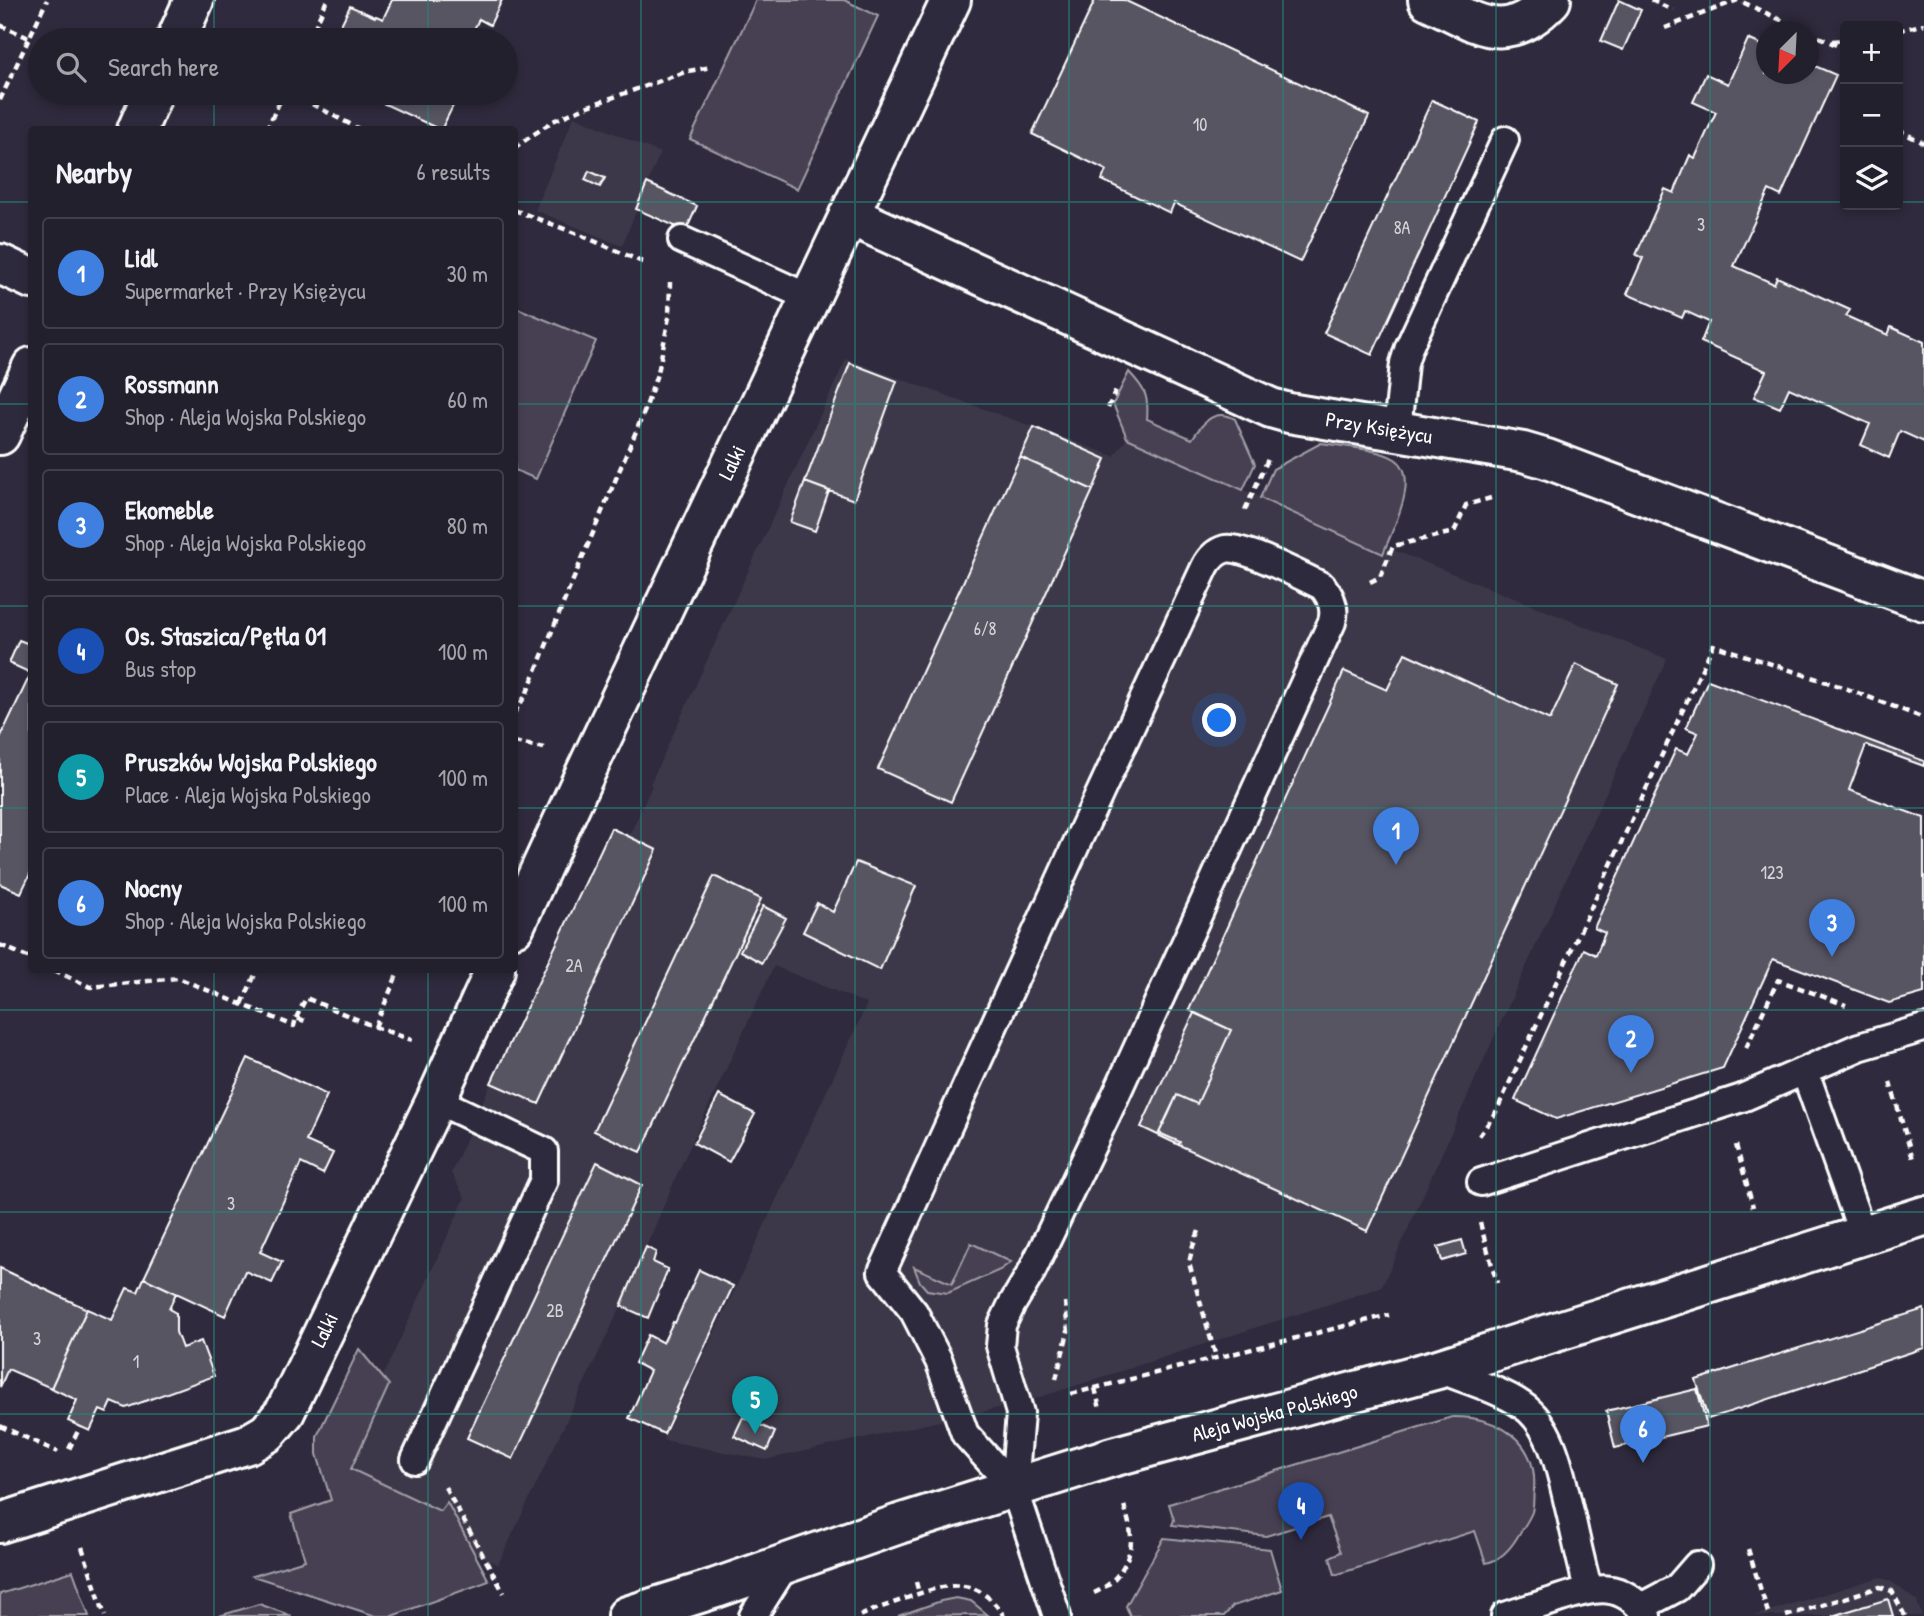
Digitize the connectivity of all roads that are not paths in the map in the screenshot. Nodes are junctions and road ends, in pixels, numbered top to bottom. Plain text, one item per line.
1 (194, 0) edge
2 (951, 0) edge
3 (1428, 0) edge
4 (1551, 0) edge
5 (181, 28) edge
6 (148, 105) edge
7 (139, 126) edge
8 (1505, 140) dead end
9 (849, 215) junction
10 (682, 240) dead end
11 (0, 264) edge
12 (28, 277) edge
13 (810, 298) junction
14 (28, 376) edge
15 (1396, 430) junction
16 (0, 435) edge
17 (1924, 601) edge
18 (518, 919) edge
19 (494, 973) edge
20 (1924, 1028) edge
21 (1805, 1072) junction
22 (436, 1100) junction
23 (1482, 1182) dead end
24 (1924, 1216) edge
25 (1863, 1236) junction
26 (1438, 1369) junction
27 (415, 1460) road end
28 (1014, 1488) junction
29 (0, 1522) edge
30 (786, 1564) junction
31 (1696, 1565) dead end
32 (1588, 1589) junction
33 (1644, 1611) edge
34 (627, 1616) edge
35 (753, 1616) edge
36 (1057, 1616) edge
37 (1505, 1616) edge

1 - 5 street
2 - 9 street, Lalki
3 - 4 street
6 - 7 street
8 - 15 lane
9 - 13 street, Lalki
9 - 15 street, Przy Księżycu
10 - 13 lane
11 - 12 street
13 - 18 street, Lalki
14 - 16 street
15 - 17 street, Przy Księżycu
19 - 22 street, Lalki
20 - 21 lane
21 - 23 lane
21 - 25 lane
22 - 27 lane
22 - 29 street, Lalki
24 - 25 street, Aleja Wojska Polskiego
25 - 26 street, Aleja Wojska Polskiego
26 - 28 street, Aleja Wojska Polskiego
26 - 32 lane
28 - 28 lane
28 - 30 street, Aleja Wojska Polskiego
28 - 36 lane
30 - 34 street, Aleja Wojska Polskiego
30 - 35 lane
31 - 33 lane
32 - 33 lane
32 - 37 lane

